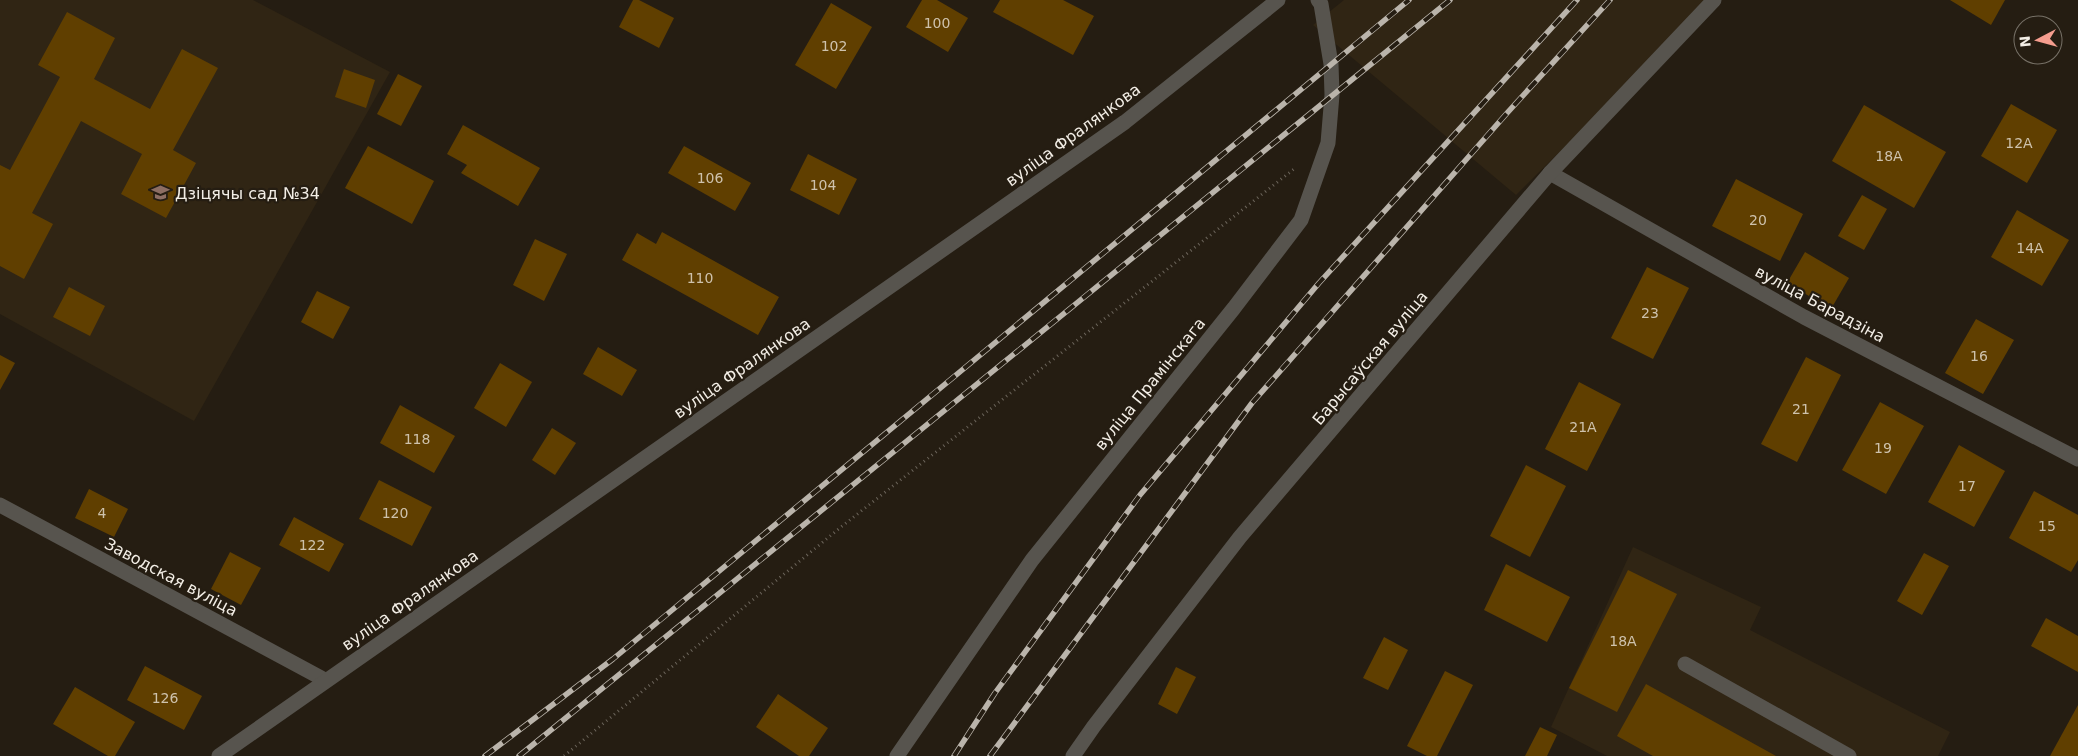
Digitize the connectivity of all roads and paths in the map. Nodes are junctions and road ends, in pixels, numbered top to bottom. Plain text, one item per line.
1 (1278, 0) edge
2 (1318, 0) edge
3 (1714, 0) edge
4 (1297, 167) dead end
5 (1550, 173) junction
6 (2078, 459) edge
7 (0, 505) edge
8 (1684, 664) dead end
9 (325, 680) junction
10 (219, 756) edge
11 (564, 756) edge
12 (897, 756) edge
13 (1073, 756) edge
14 (1849, 756) edge

1 - 9 street, вуліца Фралянкова
2 - 12 street, вуліца Прамінскага
3 - 5 street, Барысаўская вуліца
4 - 11 path
5 - 6 street, вуліца Барадзіна
5 - 13 street, Барысаўская вуліца
7 - 9 street, Заводская вуліца
8 - 14 street
9 - 10 street, вуліца Фралянкова

